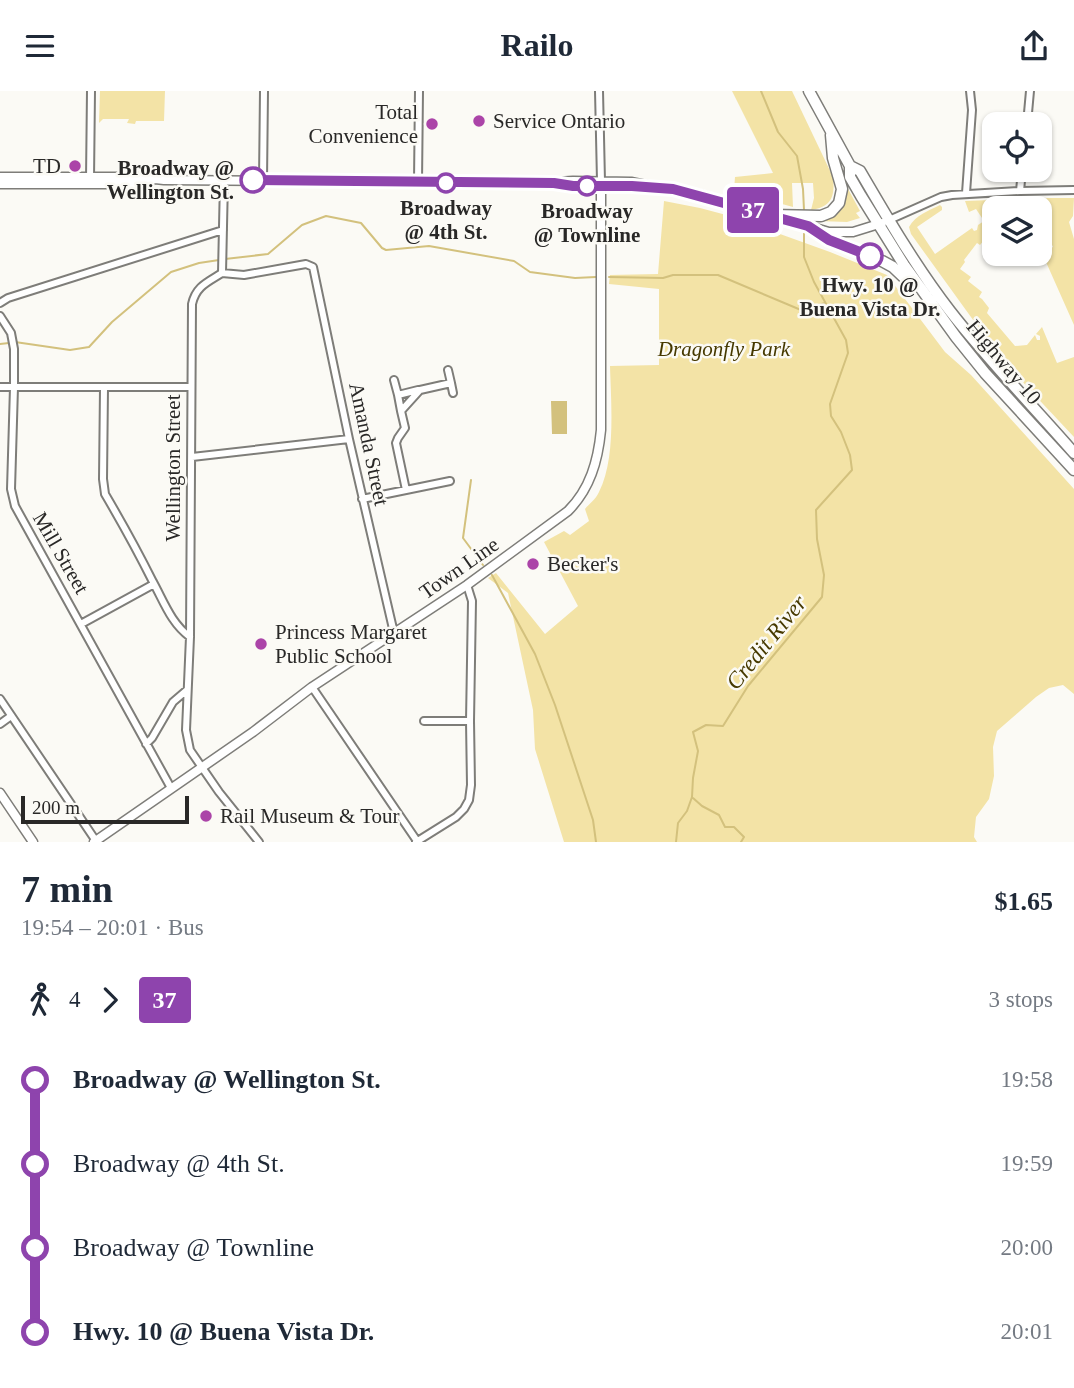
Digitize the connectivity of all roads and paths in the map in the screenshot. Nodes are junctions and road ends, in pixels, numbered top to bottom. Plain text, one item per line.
1 (91, 91) edge
2 (264, 91) edge
3 (419, 91) edge
4 (599, 91) edge
5 (810, 91) edge
6 (970, 91) edge
7 (1030, 91) edge
8 (1028, 112) edge
9 (830, 131) junction
10 (0, 177) edge
11 (224, 180) junction
12 (264, 180) junction
13 (90, 181) junction
14 (418, 182) junction
15 (1021, 182) edge
16 (0, 184) edge
17 (601, 184) junction
18 (1074, 190) edge
19 (1020, 191) junction
20 (966, 193) junction
21 (773, 215) joint
22 (804, 220) junction
23 (884, 223) junction
24 (223, 230) junction
25 (222, 274) junction
26 (931, 301) junction
27 (0, 303) edge
28 (0, 316) edge
29 (448, 370) dead end
30 (394, 380) dead end
31 (451, 383) junction
32 (0, 387) edge
33 (14, 387) junction
34 (104, 387) junction
35 (190, 387) junction
36 (420, 390) junction
37 (453, 393) dead end
38 (398, 395) junction
39 (401, 411) junction
40 (349, 439) junction
41 (1074, 453) edge
42 (192, 457) junction
43 (1074, 470) edge
44 (450, 481) dead end
45 (406, 489) junction
46 (362, 499) junction
47 (155, 584) junction
48 (467, 585) junction
49 (82, 624) junction
50 (394, 633) junction
51 (190, 637) junction
52 (312, 687) junction
53 (187, 690) junction
54 (0, 699) edge
55 (11, 716) junction
56 (424, 721) dead end
57 (470, 721) junction
58 (0, 724) edge
59 (146, 744) junction
60 (201, 767) junction
61 (171, 788) junction
62 (0, 793) edge
63 (95, 841) edge
64 (33, 842) edge
65 (259, 842) edge
66 (417, 842) edge

1 - 13 street
2 - 12 street
3 - 14 street
4 - 17 street
5 - 9 highway, Highway 10
6 - 20 street
7 - 8 street
9 - 22 highway
9 - 23 highway, Highway 10
10 - 13 main road
11 - 12 main road
11 - 13 main road
11 - 24 street
12 - 14 main road
13 - 16 main road
14 - 17 main road
15 - 19 street
17 - 21 main road
17 - 48 main road, Town Line
18 - 19 street
19 - 20 street
20 - 23 street
21 - 22 highway
22 - 23 main road
22 - 26 highway
23 - 26 highway, Highway 10
23 - 41 highway, Highway 10
24 - 25 street
24 - 27 street
25 - 35 street, Wellington Street
25 - 40 street, Amanda Street
26 - 43 highway, Highway 10
28 - 33 street, Mill Street
29 - 31 street
30 - 38 street
31 - 36 street
31 - 37 street
32 - 33 street
33 - 34 street
33 - 49 street, Mill Street
34 - 35 street
34 - 47 street
35 - 42 street, Wellington Street
36 - 38 street
36 - 39 street
38 - 39 street
39 - 45 street
40 - 42 street
40 - 46 street, Amanda Street
42 - 51 street, Wellington Street
44 - 45 street
45 - 46 street
46 - 50 street, Amanda Street
47 - 49 street
47 - 51 street
48 - 50 main road, Town Line
48 - 57 street
49 - 59 street, Mill Street
50 - 52 main road, Town Line
51 - 53 street, Wellington Street
52 - 60 main road, Town Line
52 - 66 street
53 - 59 street
53 - 60 street, Wellington Street
54 - 55 street
55 - 58 street
55 - 63 street
56 - 57 street
57 - 66 street
59 - 61 street, Mill Street
60 - 61 main road, Town Line
60 - 65 street, Wellington Street
61 - 63 main road, Town Line
62 - 64 main road

